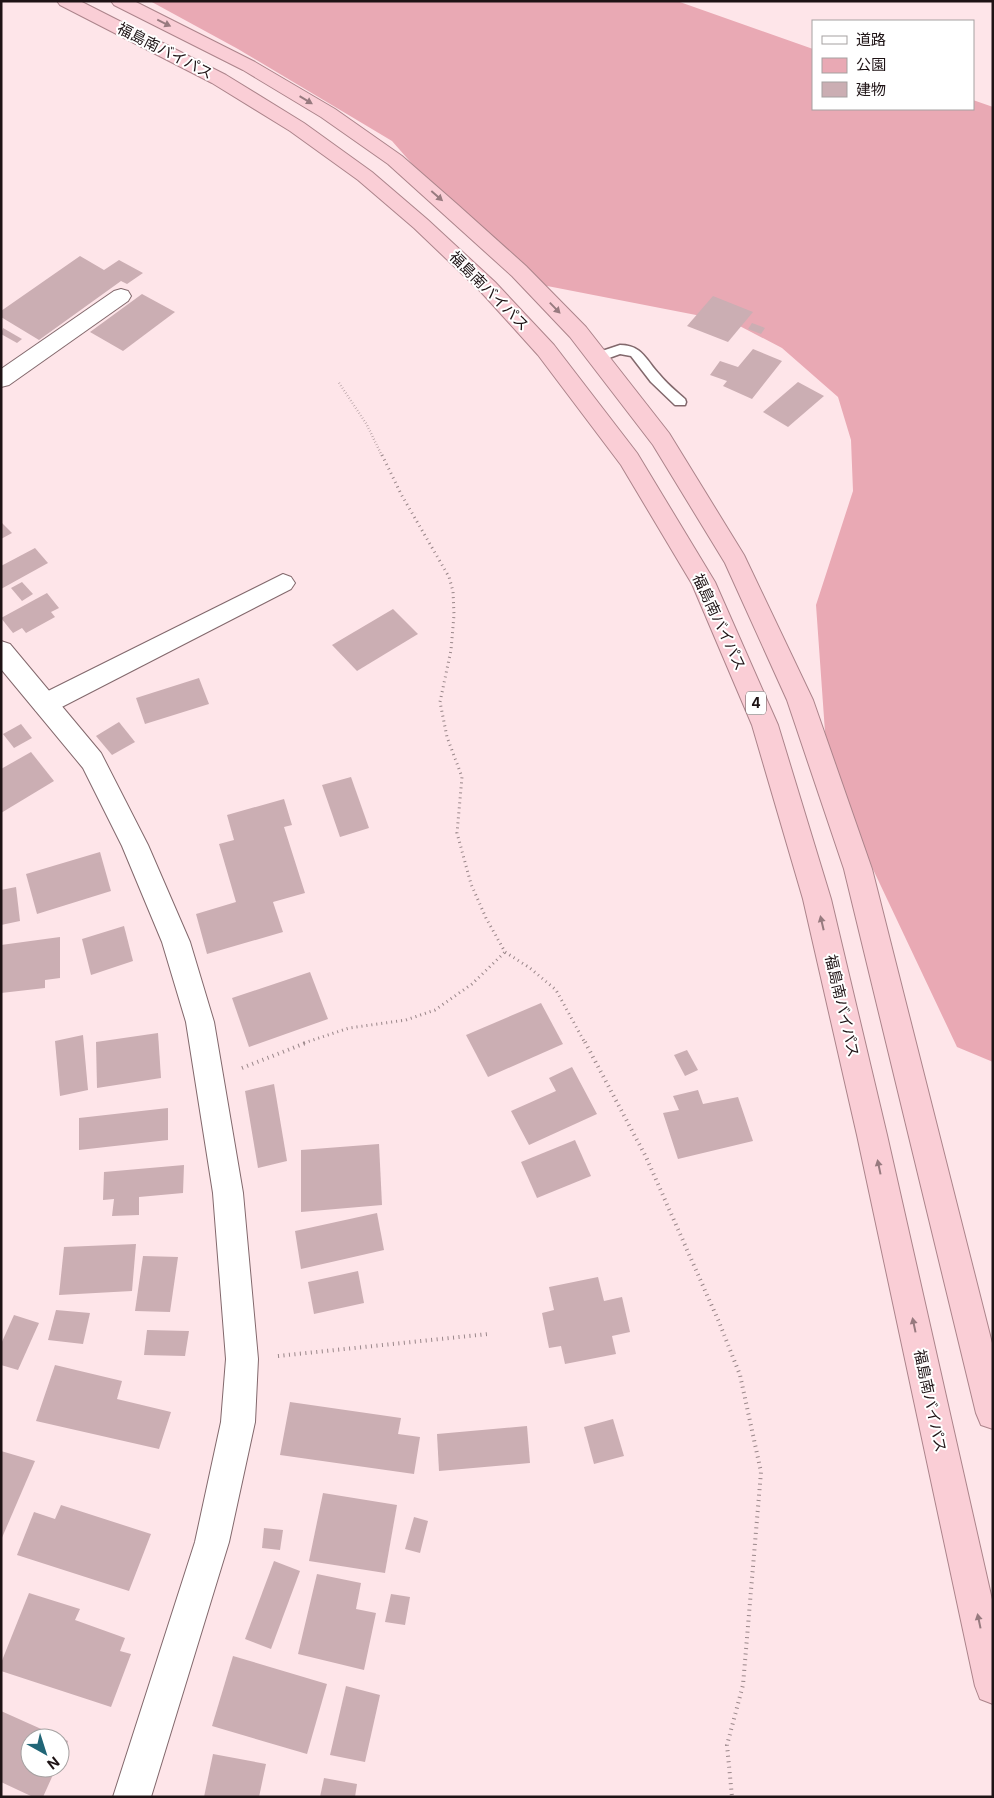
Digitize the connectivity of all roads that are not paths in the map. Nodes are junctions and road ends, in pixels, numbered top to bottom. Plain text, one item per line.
1 (66, 1) edge
2 (120, 1) edge
3 (121, 296) dead end
4 (598, 358) junction
5 (1, 380) edge
6 (680, 402) dead end
7 (283, 583) dead end
8 (1, 651) edge
9 (45, 704) junction
10 (993, 1413) edge
11 (993, 1686) edge
12 (132, 1797) edge

11 -> 1 highway, 福島南バイパス / 4
2 -> 4 highway, 福島南バイパス
3 - 5 street
4 - 6 lane
4 - 10 highway, 福島南バイパス
7 - 9 street
8 - 9 street
9 - 12 street

